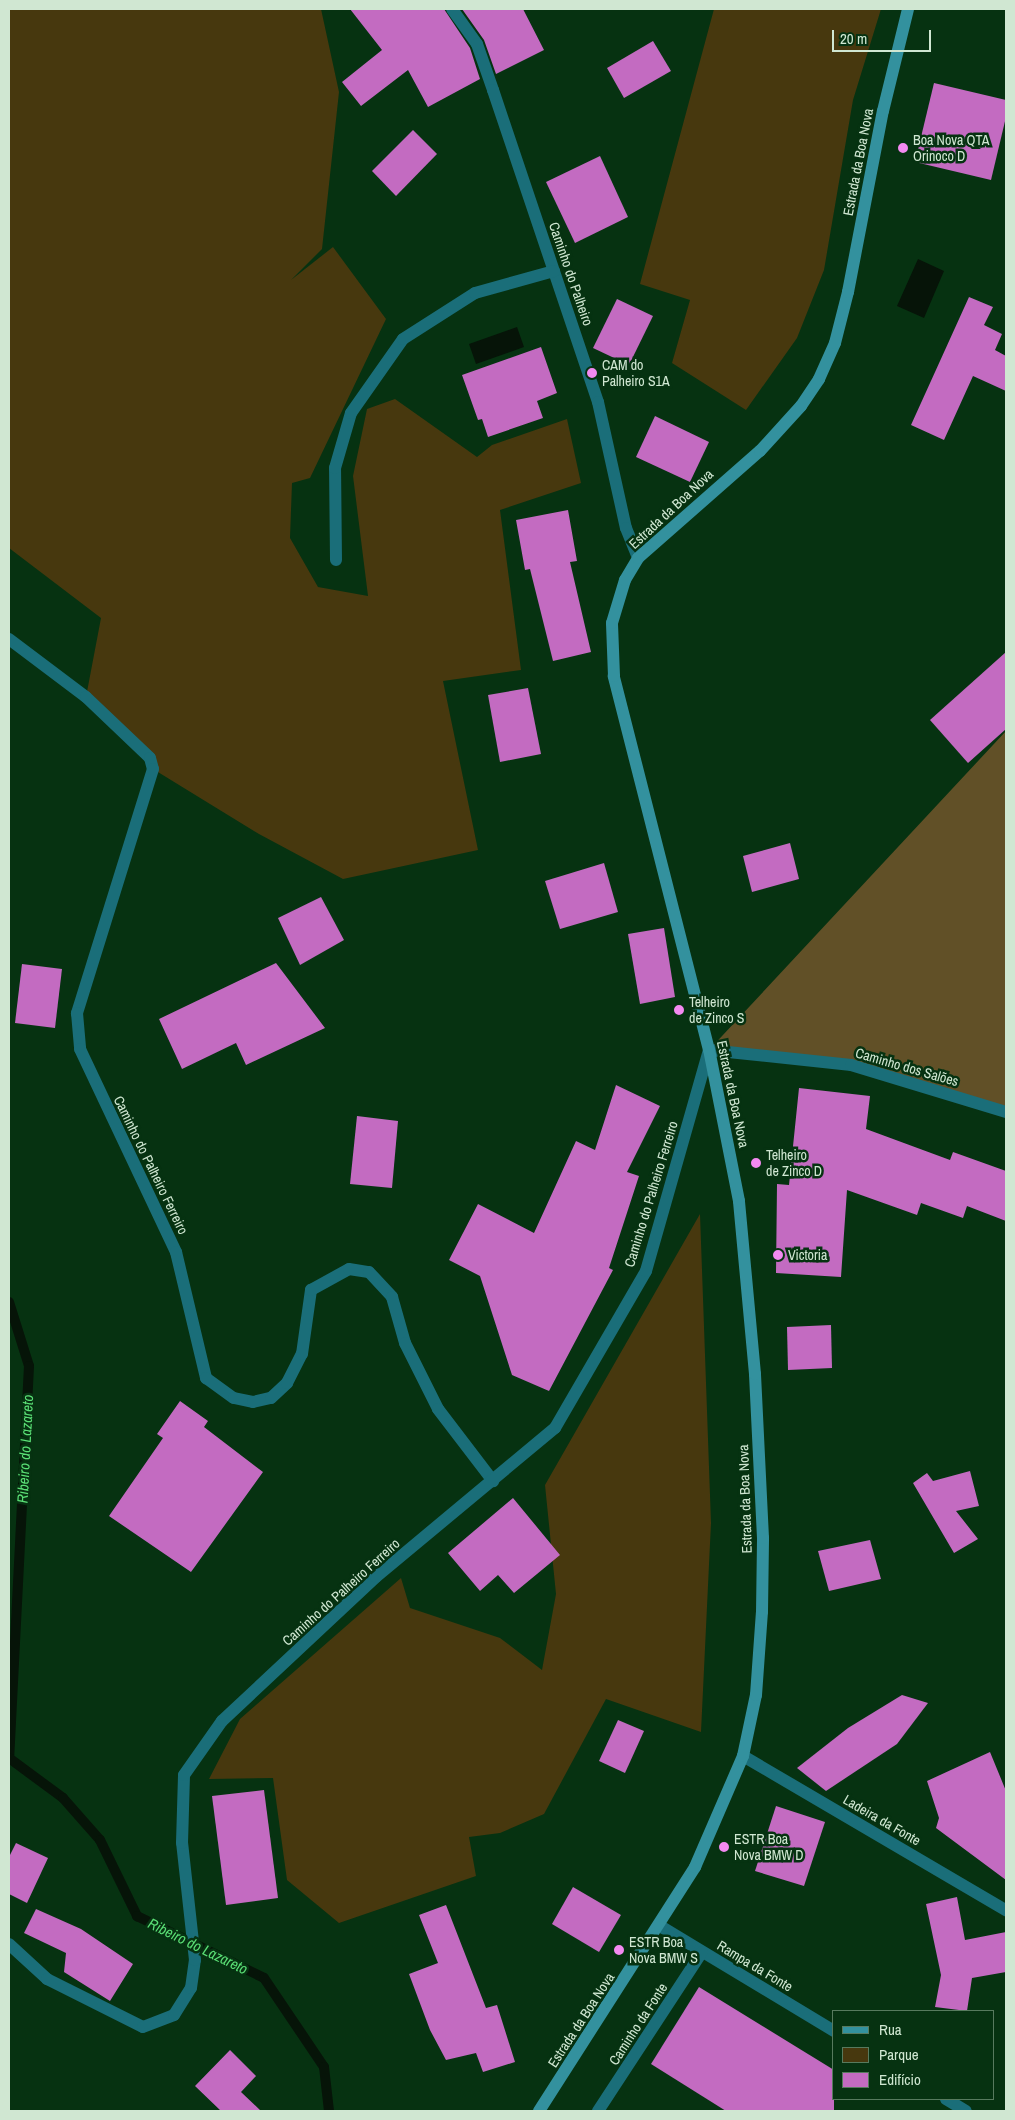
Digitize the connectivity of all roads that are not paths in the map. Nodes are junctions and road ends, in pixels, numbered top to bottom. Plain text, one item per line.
1 (452, 9) edge
2 (908, 9) edge
3 (554, 271) junction
4 (638, 558) junction
5 (336, 560) dead end
6 (9, 639) edge
7 (709, 1050) junction
8 (1006, 1112) edge
9 (492, 1481) junction
10 (743, 1756) junction
11 (1006, 1910) edge
12 (660, 1926) junction
13 (9, 1944) edge
14 (702, 1952) junction
15 (832, 2030) edge
16 (948, 2100) edge
17 (539, 2111) edge
18 (598, 2111) edge
19 (966, 2111) edge

1 - 3 street, Caminho do Palheiro
2 - 4 main road, Estrada da Boa Nova
3 - 4 street, Caminho do Palheiro
3 - 5 street
4 - 7 main road, Estrada da Boa Nova
6 - 9 street, Caminho do Palheiro Ferreiro
7 - 8 street, Caminho dos Salões
7 - 9 street, Caminho do Palheiro Ferreiro
7 - 10 main road, Estrada da Boa Nova
9 - 13 street, Caminho do Palheiro Ferreiro
10 - 11 street, Ladeira da Fonte
10 - 12 main road, Estrada da Boa Nova
12 - 14 street, Rampa da Fonte
12 - 17 main road, Estrada da Boa Nova
14 - 15 street, Rampa da Fonte
14 - 18 street, Caminho da Fonte
16 - 19 street

